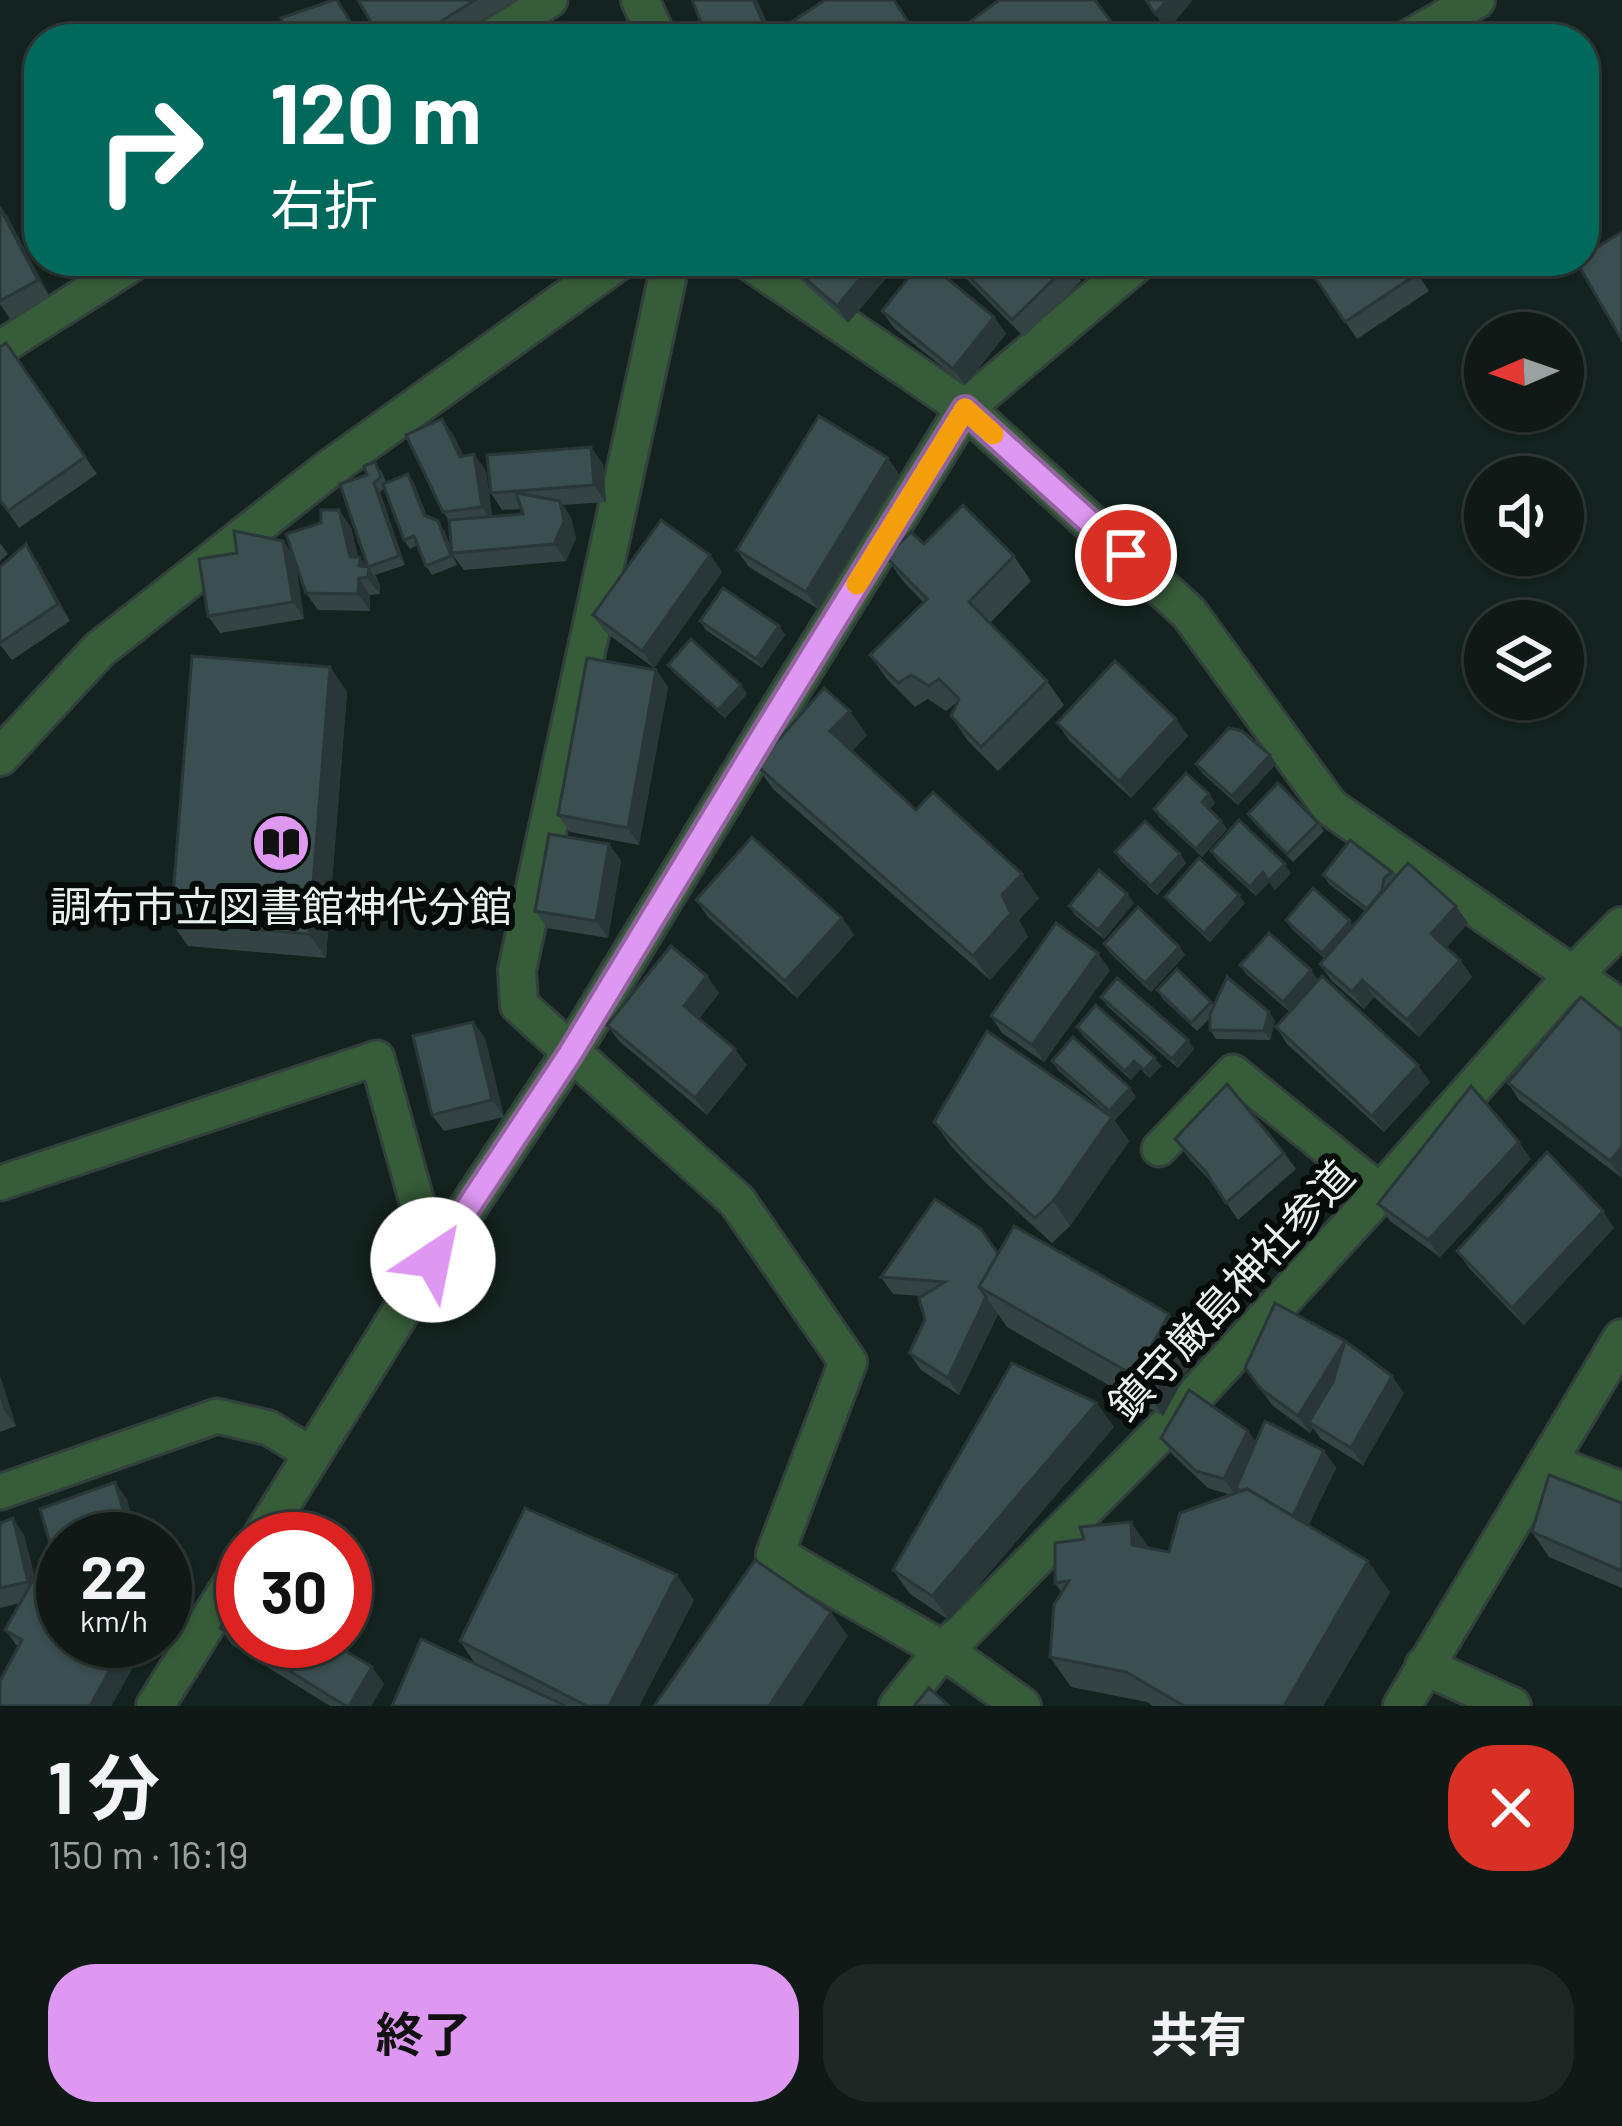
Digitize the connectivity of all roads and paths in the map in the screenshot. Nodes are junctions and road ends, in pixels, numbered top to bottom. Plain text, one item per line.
1 (550, 0) edge
2 (1476, 0) edge
3 (512, 24) edge
4 (1434, 24) edge
5 (113, 276) edge
6 (598, 276) edge
7 (668, 276) edge
8 (771, 276) edge
9 (1121, 276) edge
10 (0, 347) edge
11 (965, 409) junction
12 (0, 757) edge
13 (1622, 926) edge
14 (1574, 974) junction
15 (1622, 1009) edge
16 (570, 1054) junction
17 (1159, 1149) dead end
18 (0, 1183) edge
19 (1381, 1192) junction
20 (433, 1260) junction
21 (1622, 1338) edge
22 (313, 1454) junction
23 (1548, 1461) junction
24 (1622, 1489) edge
25 (0, 1492) edge
26 (277, 1512) edge
27 (216, 1609) edge
28 (943, 1649) junction
29 (1424, 1666) junction
30 (155, 1706) edge
31 (898, 1706) edge
32 (1022, 1706) edge
33 (1402, 1706) edge
34 (1512, 1706) edge

1 - 3 lane
2 - 4 street
5 - 10 lane
6 - 12 street
7 - 16 street
8 - 11 street
9 - 11 street
11 - 14 street
11 - 16 street
13 - 14 street, 鎮守厳島神社参道
14 - 15 street
14 - 19 street, 鎮守厳島神社参道
16 - 20 street
16 - 28 street
17 - 19 lane
18 - 20 lane
19 - 28 street, 鎮守厳島神社参道
20 - 22 street
21 - 23 street
22 - 25 lane
22 - 26 street
23 - 24 lane
23 - 29 street
27 - 30 street
28 - 31 street, 鎮守厳島神社参道
28 - 32 street
29 - 33 street
29 - 34 street

